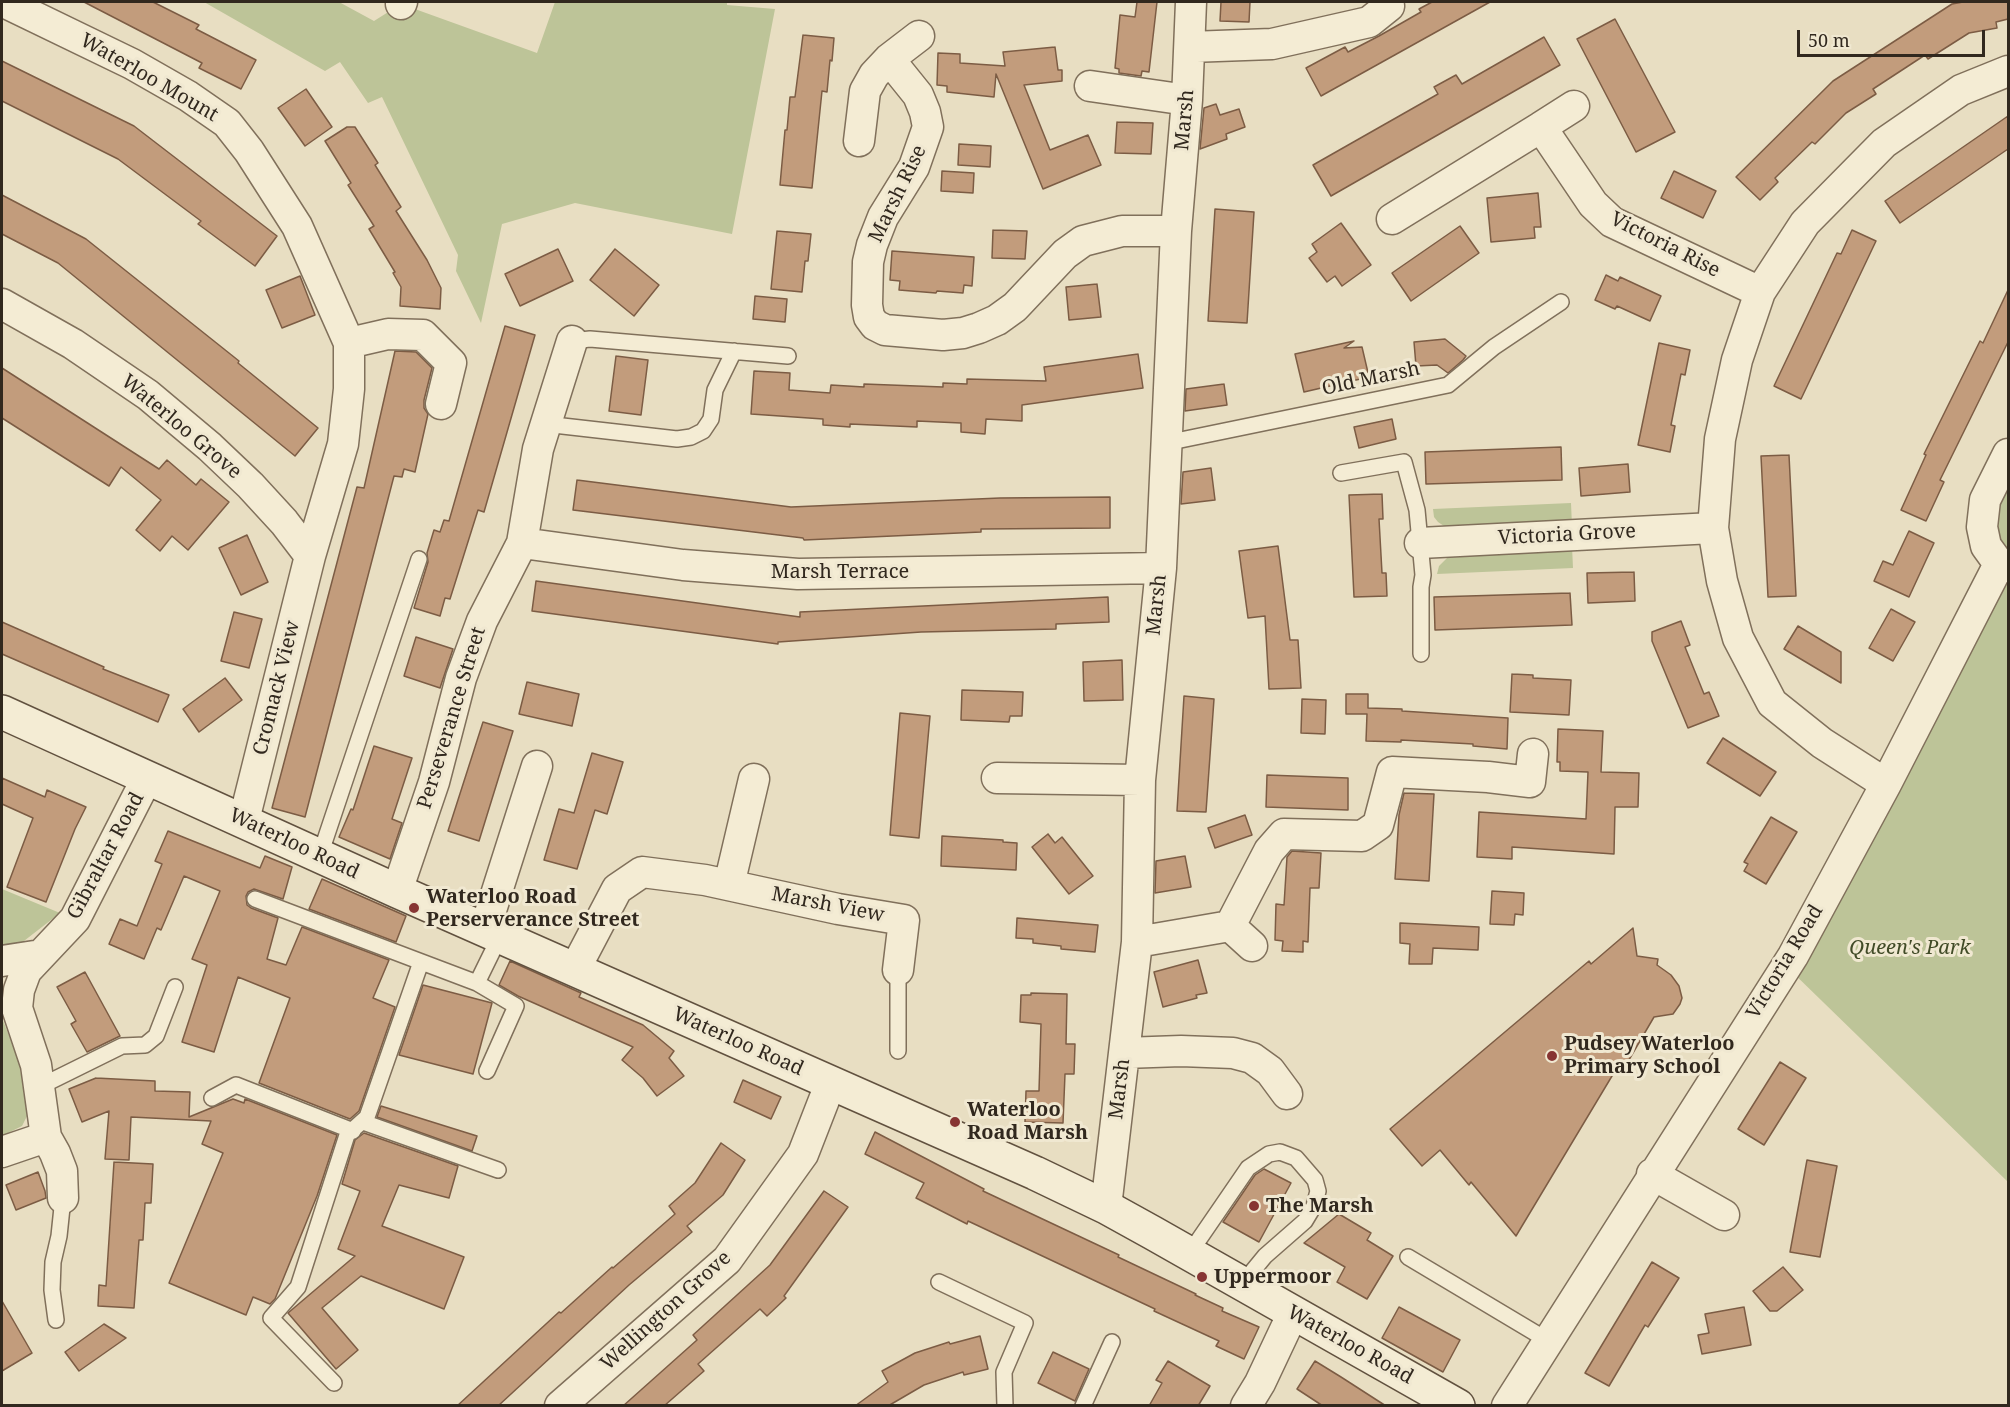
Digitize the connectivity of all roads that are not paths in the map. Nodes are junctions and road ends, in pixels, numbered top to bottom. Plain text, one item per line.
1 (4, 2) edge
2 (1191, 2) edge
3 (1389, 6) dead end
4 (919, 36) dead end
5 (1190, 47) junction
6 (889, 59) junction
7 (2008, 71) edge
8 (1090, 86) dead end
9 (1187, 100) junction
10 (1574, 106) dead end
11 (1541, 126) junction
12 (859, 141) dead end
13 (1392, 219) dead end
14 (1176, 231) junction
15 (1760, 292) junction
16 (1561, 302) dead end
17 (2, 304) edge
18 (572, 341) joint
19 (349, 343) junction
20 (734, 351) junction
21 (789, 356) dead end
22 (441, 404) dead end
23 (545, 424) junction
24 (1166, 443) junction
25 (2008, 454) edge
26 (1341, 473) dead end
27 (1713, 528) junction
28 (522, 543) junction
29 (1420, 543) junction
30 (310, 556) junction
31 (419, 559) dead end
32 (2004, 566) edge
33 (1161, 568) junction
34 (1421, 654) dead end
35 (2, 712) edge
36 (1533, 754) dead end
37 (537, 766) dead end
38 (147, 778) junction
39 (997, 778) dead end
40 (754, 779) dead end
41 (1140, 780) junction
42 (1886, 784) junction
43 (244, 820) junction
44 (320, 855) junction
45 (729, 885) junction
46 (397, 891) junction
47 (255, 899) dead end
48 (1230, 927) junction
49 (492, 933) junction
50 (1137, 942) junction
51 (1252, 946) dead end
52 (40, 955) junction
53 (2, 961) edge
54 (421, 962) junction
55 (575, 969) junction
56 (898, 969) joint
57 (477, 983) junction
58 (175, 987) dead end
59 (898, 1051) dead end
60 (1124, 1053) junction
61 (487, 1071) dead end
62 (831, 1082) junction
63 (39, 1087) junction
64 (1287, 1094) dead end
65 (212, 1098) dead end
66 (358, 1126) junction
67 (46, 1137) junction
68 (2, 1152) edge
69 (498, 1170) dead end
70 (1652, 1174) junction
71 (63, 1198) joint
72 (1106, 1207) junction
73 (1724, 1215) dead end
74 (1189, 1254) junction
75 (1408, 1257) dead end
76 (939, 1282) dead end
77 (1242, 1284) junction
78 (1293, 1313) junction
79 (56, 1320) dead end
80 (1547, 1340) junction
81 (1112, 1342) dead end
82 (334, 1383) dead end
83 (560, 1406) edge
84 (1005, 1406) edge
85 (1083, 1406) edge
86 (1246, 1406) edge
87 (1458, 1406) edge
88 (1507, 1406) edge

1 - 19 street, Waterloo Mount
2 - 5 street, Marsh
3 - 5 street
4 - 6 street
5 - 9 street, Marsh
6 - 12 street
6 - 14 street, Marsh Rise
7 - 15 street
8 - 9 street
9 - 14 street, Marsh
10 - 11 street
11 - 13 street
11 - 15 street, Victoria Rise
14 - 24 street, Marsh
15 - 27 street
16 - 24 lane, Old Marsh
17 - 30 street, Waterloo Grove
18 - 20 lane
18 - 23 street, Perseverance Street
19 - 22 street
19 - 30 street, Waterloo Mount
20 - 21 lane
20 - 23 lane
23 - 28 street, Perseverance Street
24 - 33 street, Marsh
25 - 32 street, Victoria Road
26 - 29 lane
27 - 29 street, Victoria Grove
27 - 42 street
28 - 33 street, Marsh Terrace
28 - 46 street, Perseverance Street
29 - 34 lane
30 - 43 street, Cromack View
31 - 44 lane
32 - 42 street, Victoria Road
33 - 41 street, Marsh
35 - 38 main road, Waterloo Road
36 - 48 street
37 - 49 street
38 - 43 main road, Waterloo Road
38 - 52 street, Gibraltar Road
39 - 41 street
40 - 45 street
41 - 50 street, Marsh
42 - 70 street, Victoria Road
43 - 44 main road, Waterloo Road
44 - 46 main road, Waterloo Road
45 - 55 street, Marsh View
45 - 56 street, Marsh View
46 - 49 main road, Waterloo Road
47 - 54 lane
48 - 50 street
48 - 51 street
49 - 55 main road, Waterloo Road
49 - 57 lane
50 - 60 street, Marsh
52 - 53 street
52 - 63 street, Gibraltar Road
54 - 57 lane
54 - 66 lane
55 - 62 main road, Waterloo Road
56 - 59 lane, Marsh View
57 - 61 lane
58 - 63 lane
60 - 64 street
60 - 72 street, Marsh
62 - 72 main road, Waterloo Road
62 - 83 street, Wellington Grove
63 - 67 street, Gibraltar Road
65 - 66 lane
66 - 69 lane
66 - 82 lane
67 - 68 street
67 - 71 street, Gibraltar Road
70 - 73 street
70 - 80 street, Victoria Road
71 - 79 lane
72 - 74 main road, Waterloo Road
74 - 77 main road, Waterloo Road
74 - 77 lane
75 - 80 lane
76 - 84 lane
77 - 78 main road, Waterloo Road
78 - 86 street
78 - 87 main road, Waterloo Road
80 - 88 street, Victoria Road
81 - 85 lane

